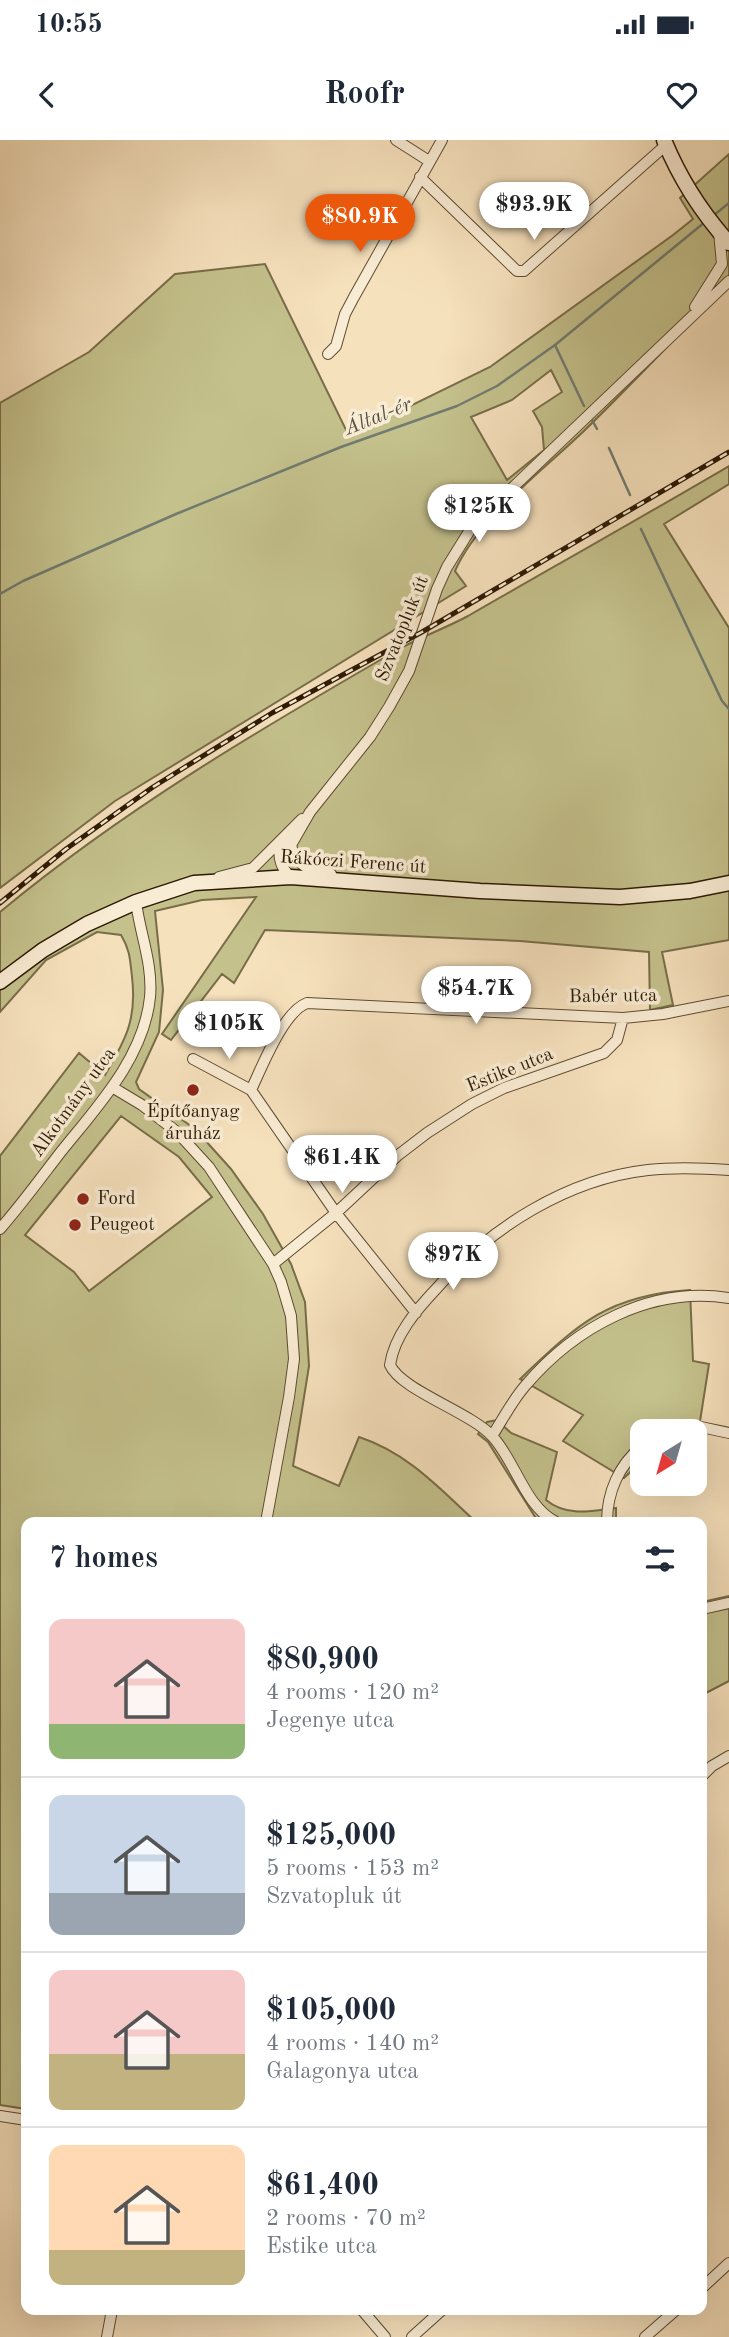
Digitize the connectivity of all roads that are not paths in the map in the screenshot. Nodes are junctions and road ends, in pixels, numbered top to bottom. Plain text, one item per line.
1 (396, 140) edge
2 (442, 140) edge
3 (665, 143) edge
4 (429, 161) junction
5 (420, 177) junction
6 (716, 228) edge
7 (729, 281) edge
8 (688, 320) junction
9 (328, 354) dead end
10 (310, 812) junction
11 (288, 832) junction
12 (291, 845) junction
13 (287, 874) junction
14 (194, 883) junction
15 (729, 883) edge
16 (386, 884) junction
17 (136, 902) junction
18 (0, 982) edge
19 (729, 1001) edge
20 (623, 1018) junction
21 (193, 1059) dead end
22 (112, 1087) junction
23 (251, 1090) junction
24 (729, 1170) edge
25 (336, 1213) junction
26 (0, 1229) edge
27 (273, 1264) junction
28 (729, 1298) edge
29 (415, 1313) junction
30 (707, 1428) edge
31 (729, 1433) edge
32 (492, 1436) junction
33 (630, 1458) edge
34 (267, 1517) edge
35 (548, 1517) edge
36 (607, 1517) edge
37 (729, 1604) edge
38 (707, 1608) edge
39 (729, 1756) edge
40 (707, 1771) edge
41 (0, 2116) edge
42 (21, 2119) edge
43 (729, 2263) edge
44 (707, 2283) edge
45 (110, 2315) edge
46 (366, 2315) edge
47 (436, 2315) edge
48 (670, 2315) edge
49 (107, 2337) edge
50 (385, 2337) edge
51 (412, 2337) edge
52 (645, 2337) edge

1 - 4 street
2 - 4 street
3 - 5 street
3 - 6 main road
4 - 5 street
5 - 9 street
6 - 8 street, Szvatopluk út
7 - 8 street, Szvatopluk út
8 - 10 street, Szvatopluk út
10 - 11 street, Szvatopluk út
10 - 12 street, Szvatopluk út
11 - 13 street
11 - 14 street, Szvatopluk út
12 - 13 street, Szvatopluk út
12 - 16 street
13 - 14 main road, Rákóczi Ferenc út
13 - 16 main road, Rákóczi Ferenc út
14 - 17 main road, Rákóczi Ferenc út
15 - 16 main road, Rákóczi Ferenc út
17 - 18 main road, Rákóczi Ferenc út
17 - 22 street, Alkotmány utca
19 - 20 street, Babér utca
20 - 23 street, Babér utca
20 - 25 street, Estike utca
21 - 23 street
22 - 26 street, Alkotmány utca
22 - 27 street
23 - 25 street
24 - 29 street
25 - 27 street, Estike utca
25 - 29 street
27 - 34 street
28 - 32 street
29 - 32 street
30 - 31 street
32 - 35 street
33 - 36 street
37 - 38 street
39 - 40 street
41 - 42 street
43 - 44 street
45 - 49 street
46 - 50 street
47 - 51 street
48 - 52 street

